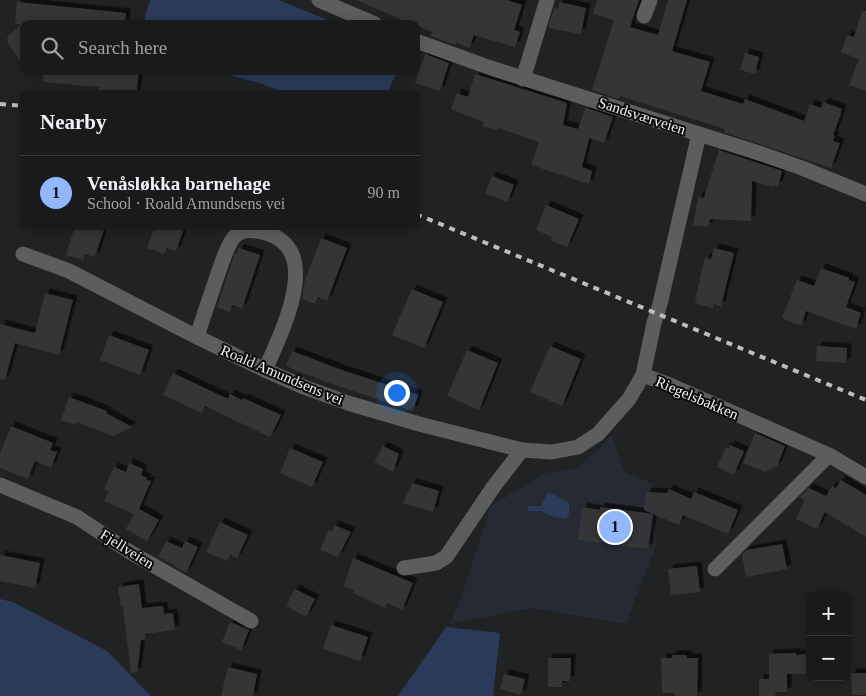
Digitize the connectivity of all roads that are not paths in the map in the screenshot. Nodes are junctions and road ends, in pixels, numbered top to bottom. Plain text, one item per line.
1 (319, 0) edge
2 (547, 0) edge
3 (650, 0) edge
4 (644, 16) dead end
5 (366, 20) edge
6 (420, 42) edge
7 (523, 79) junction
8 (699, 134) junction
9 (866, 194) edge
10 (23, 254) dead end
11 (197, 337) junction
12 (265, 370) junction
13 (643, 375) junction
14 (522, 450) junction
15 (829, 455) junction
16 (866, 477) edge
17 (0, 485) edge
18 (404, 568) dead end
19 (715, 569) dead end
20 (251, 621) dead end

1 - 5 street
2 - 7 street
3 - 4 street
6 - 7 street, Sandsværveien
7 - 8 street, Sandsværveien
8 - 9 street, Sandsværveien
8 - 13 street, Riegelsbakken
10 - 11 street, Roald Amundsens vei
11 - 12 street, Roald Amundsens vei
11 - 12 street
12 - 14 street, Roald Amundsens vei
13 - 14 street, Roald Amundsens vei
13 - 15 street, Riegelsbakken
14 - 18 street
15 - 16 street, Riegelsbakken
15 - 19 street
17 - 20 street, Fjellveien

